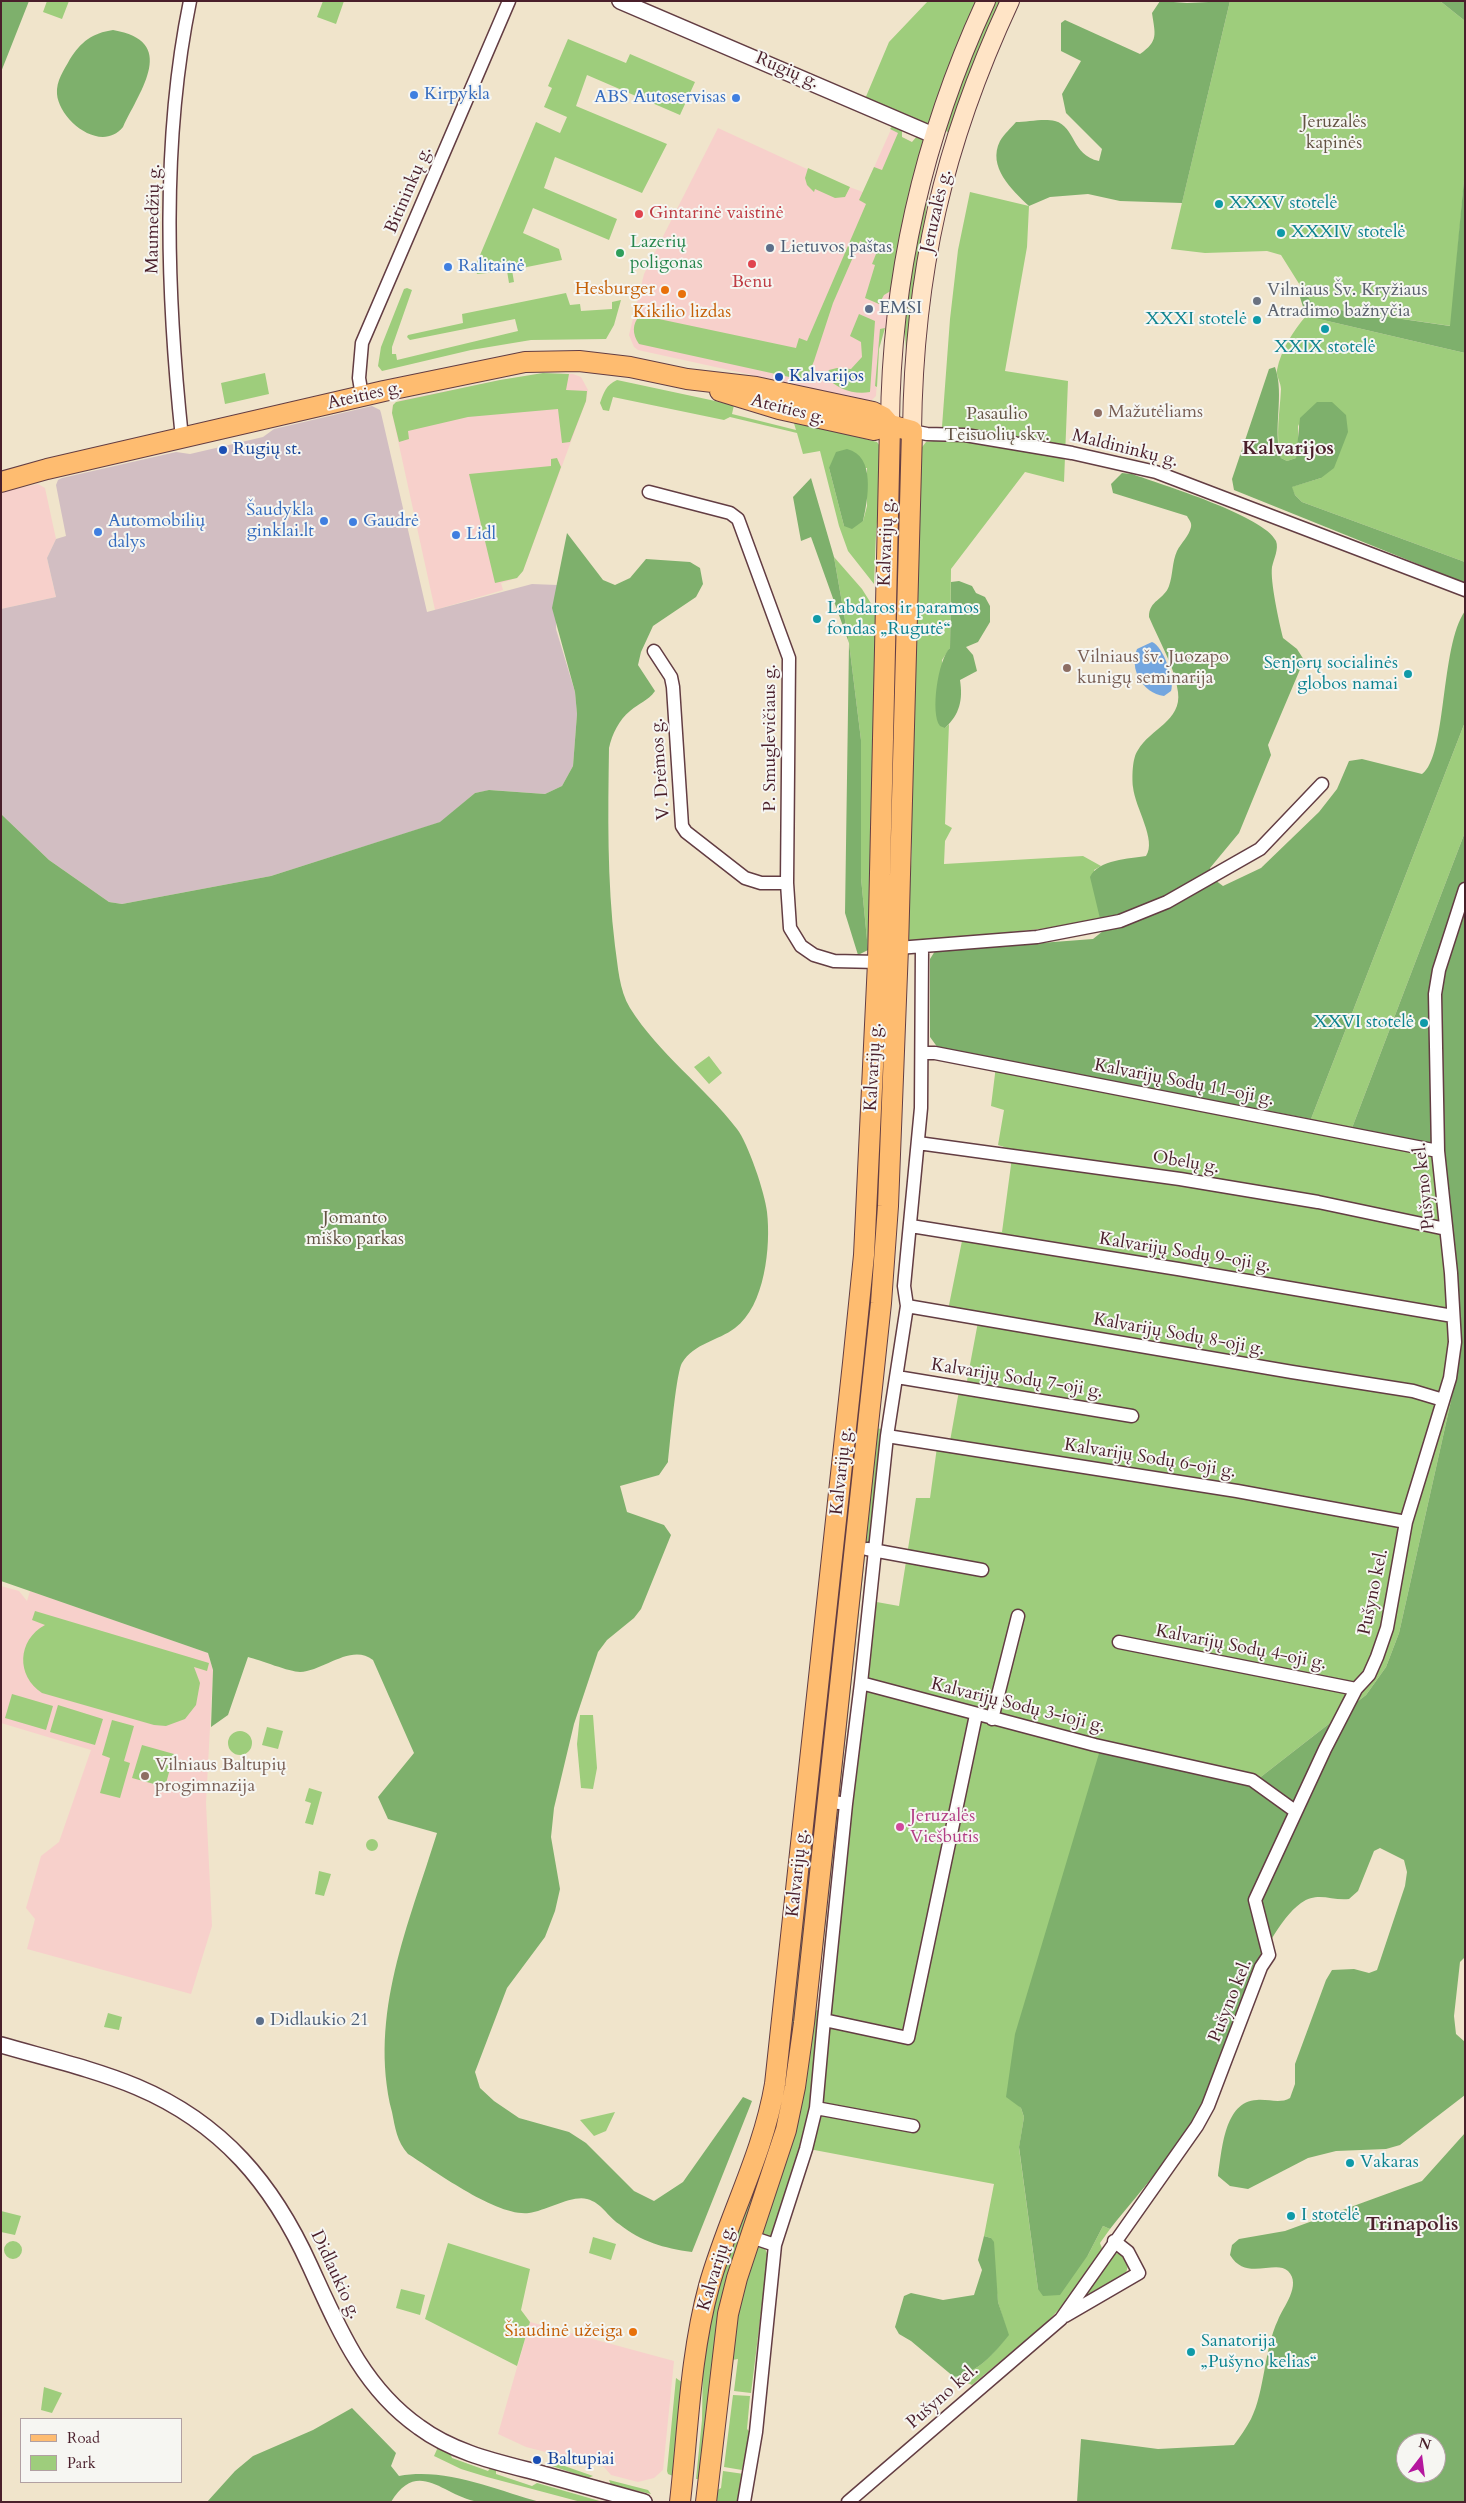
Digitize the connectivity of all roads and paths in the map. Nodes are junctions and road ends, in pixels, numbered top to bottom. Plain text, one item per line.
1 (190, 1) edge
2 (509, 1) edge
3 (620, 1) edge
4 (986, 1) edge
5 (1010, 1) edge
6 (933, 134) junction
7 (954, 142) junction
8 (362, 396) junction
9 (890, 425) junction
10 (912, 431) junction
11 (182, 438) junction
12 (47, 469) junction
13 (1, 475) edge
14 (1, 482) edge
15 (649, 492) dead end
16 (1465, 590) edge
17 (654, 651) dead end
18 (1322, 784) dead end
19 (787, 883) junction
20 (1465, 889) edge
21 (922, 947) junction
22 (891, 957) junction
23 (923, 1053) junction
24 (918, 1143) junction
25 (1438, 1151) junction
26 (911, 1226) junction
27 (1446, 1229) junction
28 (907, 1306) junction
29 (1453, 1316) junction
30 (897, 1377) junction
31 (1443, 1400) junction
32 (1132, 1416) dead end
33 (888, 1436) junction
34 (1406, 1522) junction
35 (864, 1549) junction
36 (982, 1570) dead end
37 (1018, 1616) dead end
38 (825, 1627) junction
39 (846, 1629) junction
40 (1119, 1642) dead end
41 (861, 1683) junction
42 (1356, 1689) junction
43 (976, 1715) junction
44 (992, 1718) junction
45 (836, 1803) junction
46 (1296, 1811) junction
47 (824, 2020) junction
48 (1, 2045) edge
49 (775, 2084) junction
50 (795, 2087) junction
51 (816, 2108) junction
52 (913, 2126) dead end
53 (751, 2237) junction
54 (1114, 2241) junction
55 (775, 2245) junction
56 (1061, 2319) junction
57 (644, 2502) edge
58 (680, 2502) edge
59 (706, 2502) edge
60 (744, 2502) edge
61 (848, 2502) edge

1 - 11 street, Maumedžių g.
2 - 8 street, Bitininkų g.
3 - 6 street, Rugių g.
4 - 6 main road, Jeruzalės g.
5 - 7 main road, Jeruzalės g.
6 - 7 main road, Rugių g.
6 - 9 main road, Jeruzalės g.
7 - 10 main road, Jeruzalės g.
8 - 9 main road, Ateities g.
8 - 11 main road, Ateities g.
9 - 10 main road, Ateities g.
9 - 22 main road, Kalvarijų g.
10 - 16 street, Maldininkų g.
10 - 22 main road, Kalvarijų g.
11 - 12 main road, Ateities g.
12 - 13 main road, Ateities g.
12 - 14 main road, Ateities g.
15 - 19 street, P. Smuglevičiaus g.
17 - 19 street, V. Drėmos g.
18 - 21 street, P. Smuglevičiaus g.
19 - 22 street, P. Smuglevičiaus g.
20 - 25 street, Pušyno kel.
21 - 22 street, P. Smuglevičiaus g.
21 - 23 street
22 - 35 main road, Kalvarijų g.
22 - 38 main road, Kalvarijų g.
23 - 24 street
23 - 25 street, Kalvarijų Sodų 11-oji g.
24 - 26 street
24 - 27 street, Obelų g.
25 - 27 street, Pušyno kel.
26 - 28 street
26 - 29 street, Kalvarijų Sodų 9-oji g.
27 - 29 street, Pušyno kel.
28 - 30 street
28 - 31 street, Kalvarijų Sodų 8-oji g.
29 - 31 street, Pušyno kel.
30 - 32 street, Kalvarijų Sodų 7-oji g.
30 - 33 street
31 - 34 street, Pušyno kel.
33 - 34 street, Kalvarijų Sodų 6-oji g.
33 - 35 street
34 - 42 street, Pušyno kel.
35 - 36 street
35 - 39 main road, Kalvarijų g.
35 - 41 street
37 - 44 street
38 - 39 main road
38 - 49 main road, Kalvarijų g.
39 - 45 main road, Kalvarijų g.
40 - 42 street, Kalvarijų Sodų 4-oji g.
41 - 43 street, Kalvarijų Sodų 3-ioji g.
41 - 45 street
42 - 46 street, Pušyno kel.
43 - 44 street, Kalvarijų Sodų 3-ioji g.
43 - 47 street
44 - 46 street, Kalvarijų Sodų 3-ioji g.
45 - 47 street
45 - 50 main road, Kalvarijų g.
46 - 54 street, Pušyno kel.
47 - 51 street
48 - 57 street, Didlaukio g.
49 - 50 main road
49 - 58 main road, Kalvarijų g.
50 - 53 main road, Kalvarijų g.
51 - 52 street
51 - 55 street
53 - 55 street
53 - 59 main road, Kalvarijų g.
54 - 56 street, Pušyno kel.
54 - 56 street, Pušyno kel.
55 - 60 street
56 - 61 street, Pušyno kel.

